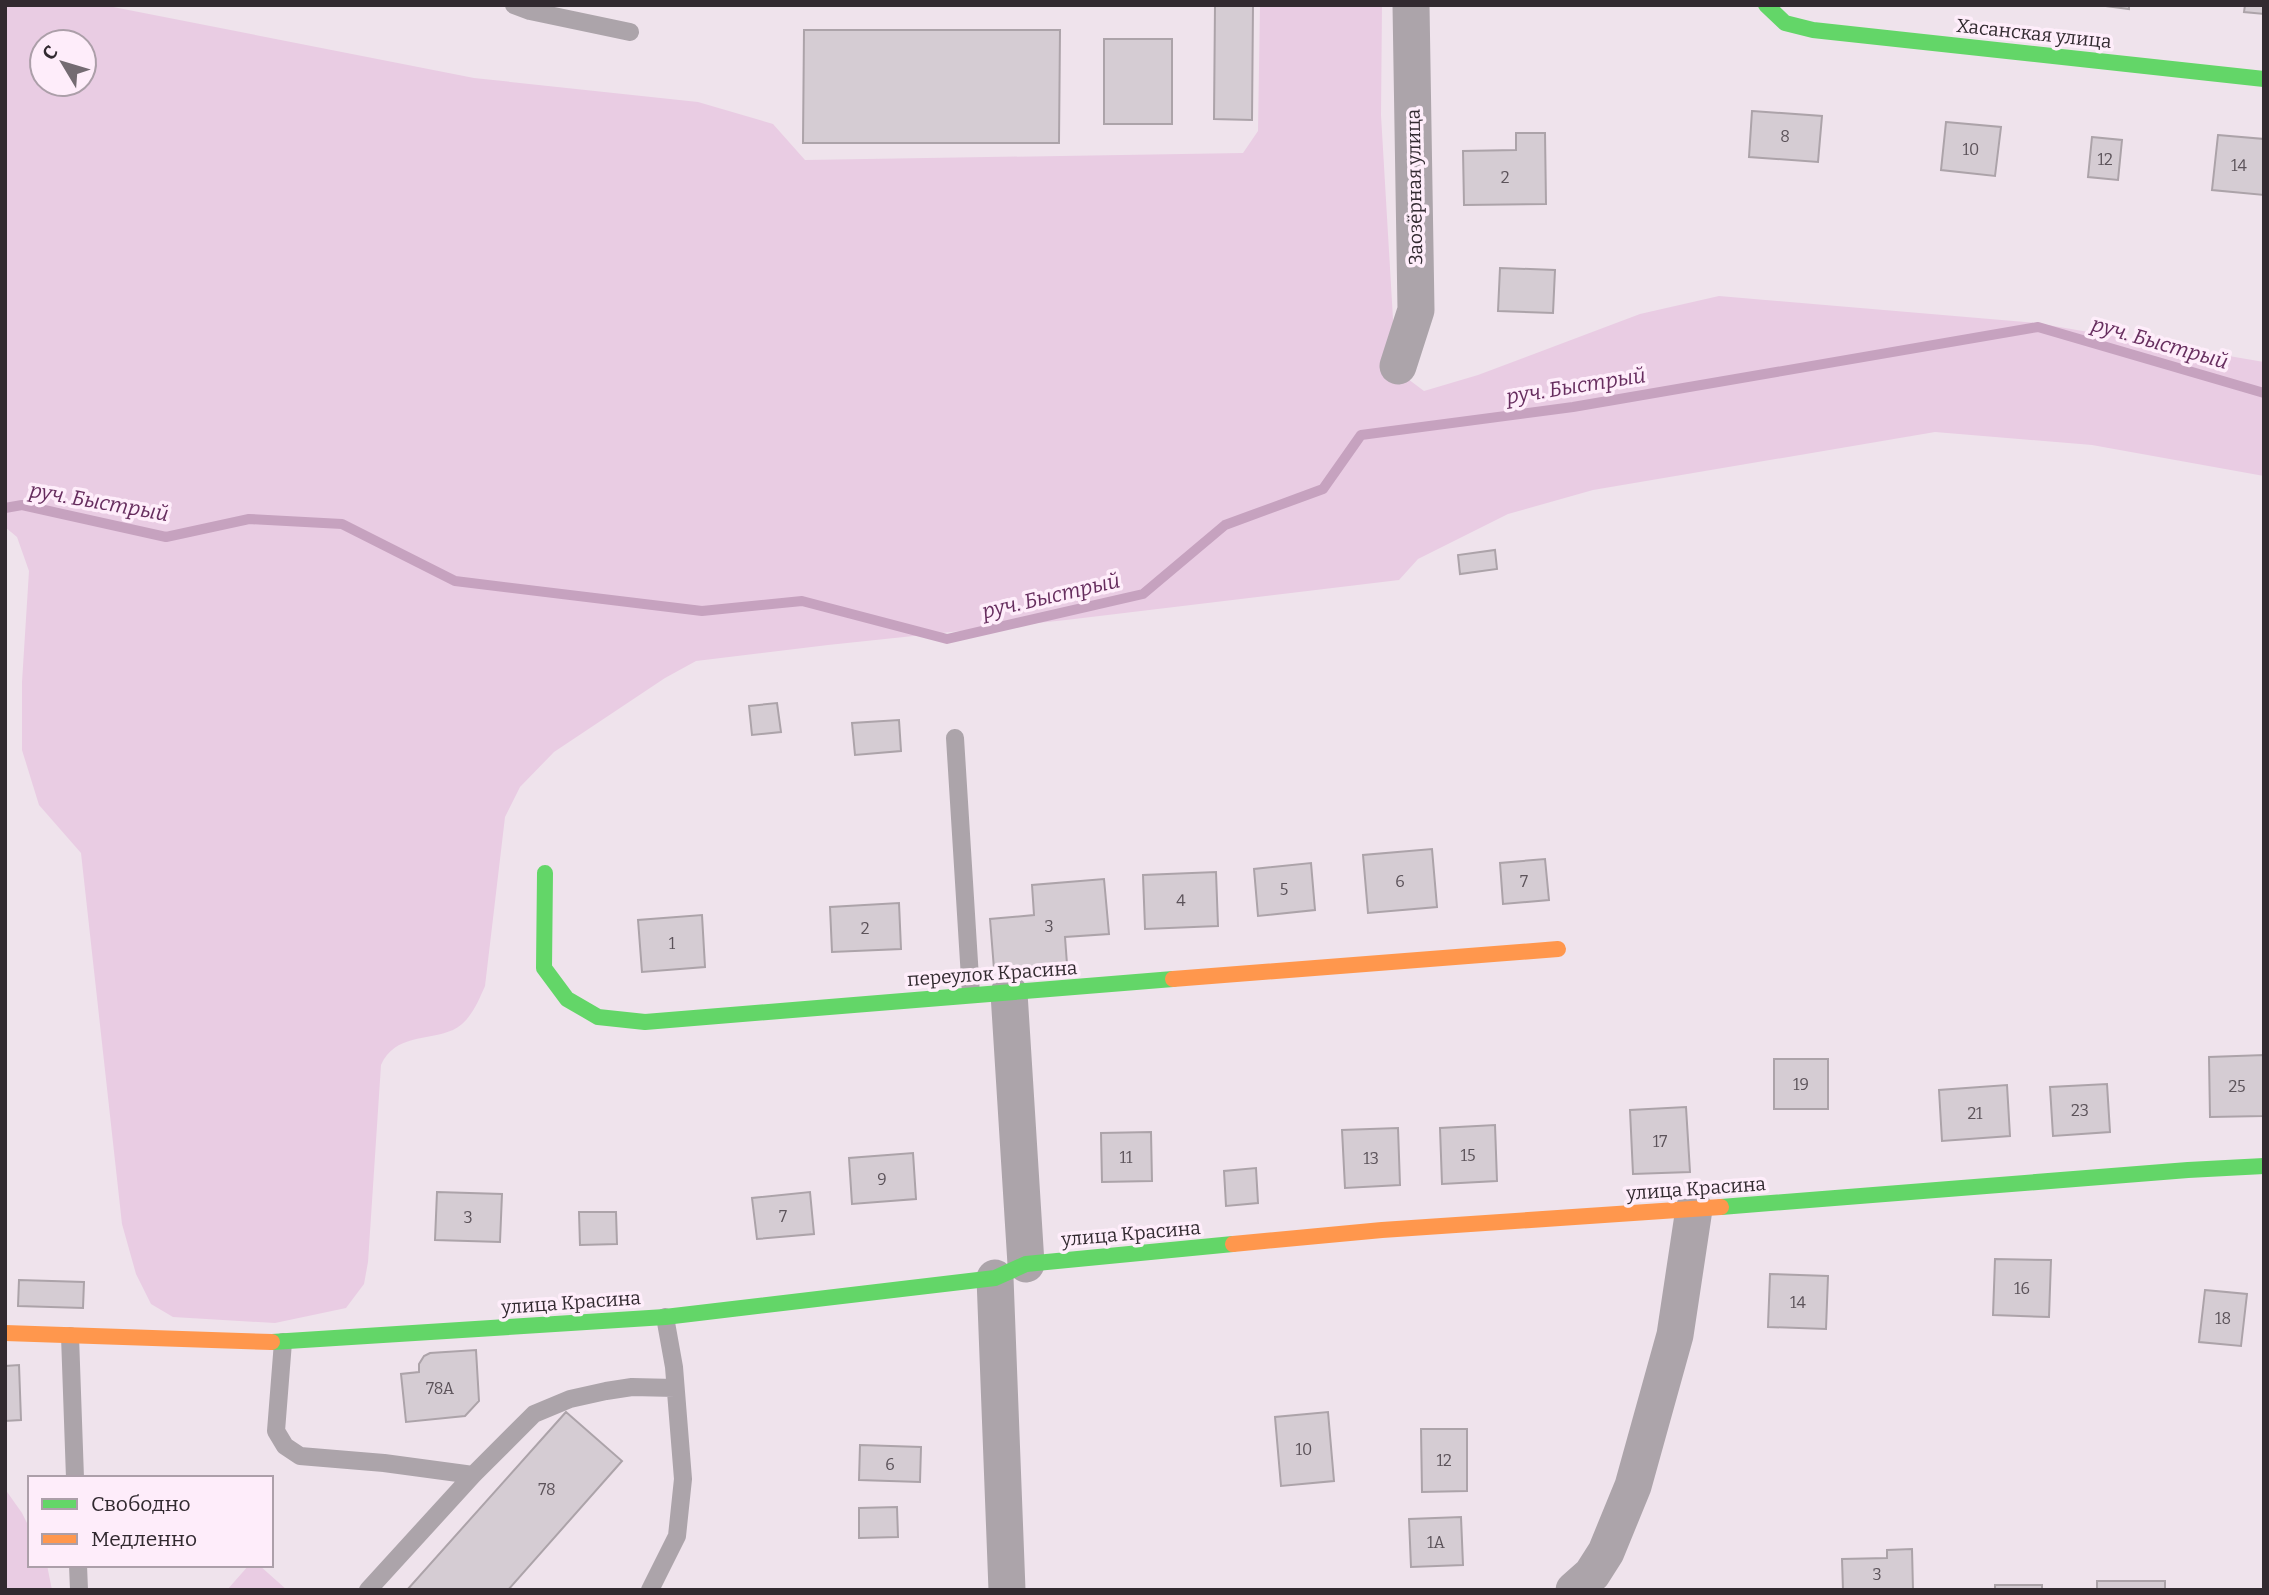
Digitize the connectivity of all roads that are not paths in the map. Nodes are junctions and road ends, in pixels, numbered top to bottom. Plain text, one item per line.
1 (514, 5) edge
2 (1411, 5) edge
3 (1766, 5) edge
4 (631, 32) dead end
5 (2264, 79) edge
6 (1398, 366) dead end
7 (955, 738) dead end
8 (545, 873) dead end
9 (1558, 949) dead end
10 (1009, 993) junction
11 (971, 994) junction
12 (2264, 1166) edge
13 (1694, 1209) junction
14 (1010, 1271) junction
15 (665, 1317) junction
16 (5, 1333) edge
17 (70, 1336) junction
18 (283, 1342) junction
19 (675, 1388) junction
20 (473, 1475) junction
21 (75, 1476) edge
22 (78, 1567) edge
23 (79, 1590) edge
24 (368, 1590) edge
25 (650, 1590) edge
26 (1007, 1590) edge
27 (1574, 1590) edge

1 - 4 lane
2 - 6 street, Заозёрная улица
3 - 5 street, Хасанская улица
7 - 11 lane
8 - 11 street, переулок Красина
9 - 10 street, переулок Красина
10 - 11 street, переулок Красина
10 - 14 street
12 - 13 street, улица Красина
13 - 14 street, улица Красина
13 - 27 street
14 - 15 street, улица Красина
14 - 26 street
15 - 18 street, улица Красина
15 - 19 lane
16 - 17 street, улица Красина
17 - 18 street, улица Красина
17 - 21 lane
18 - 20 lane
19 - 20 lane
19 - 25 lane
20 - 24 lane
22 - 23 lane

